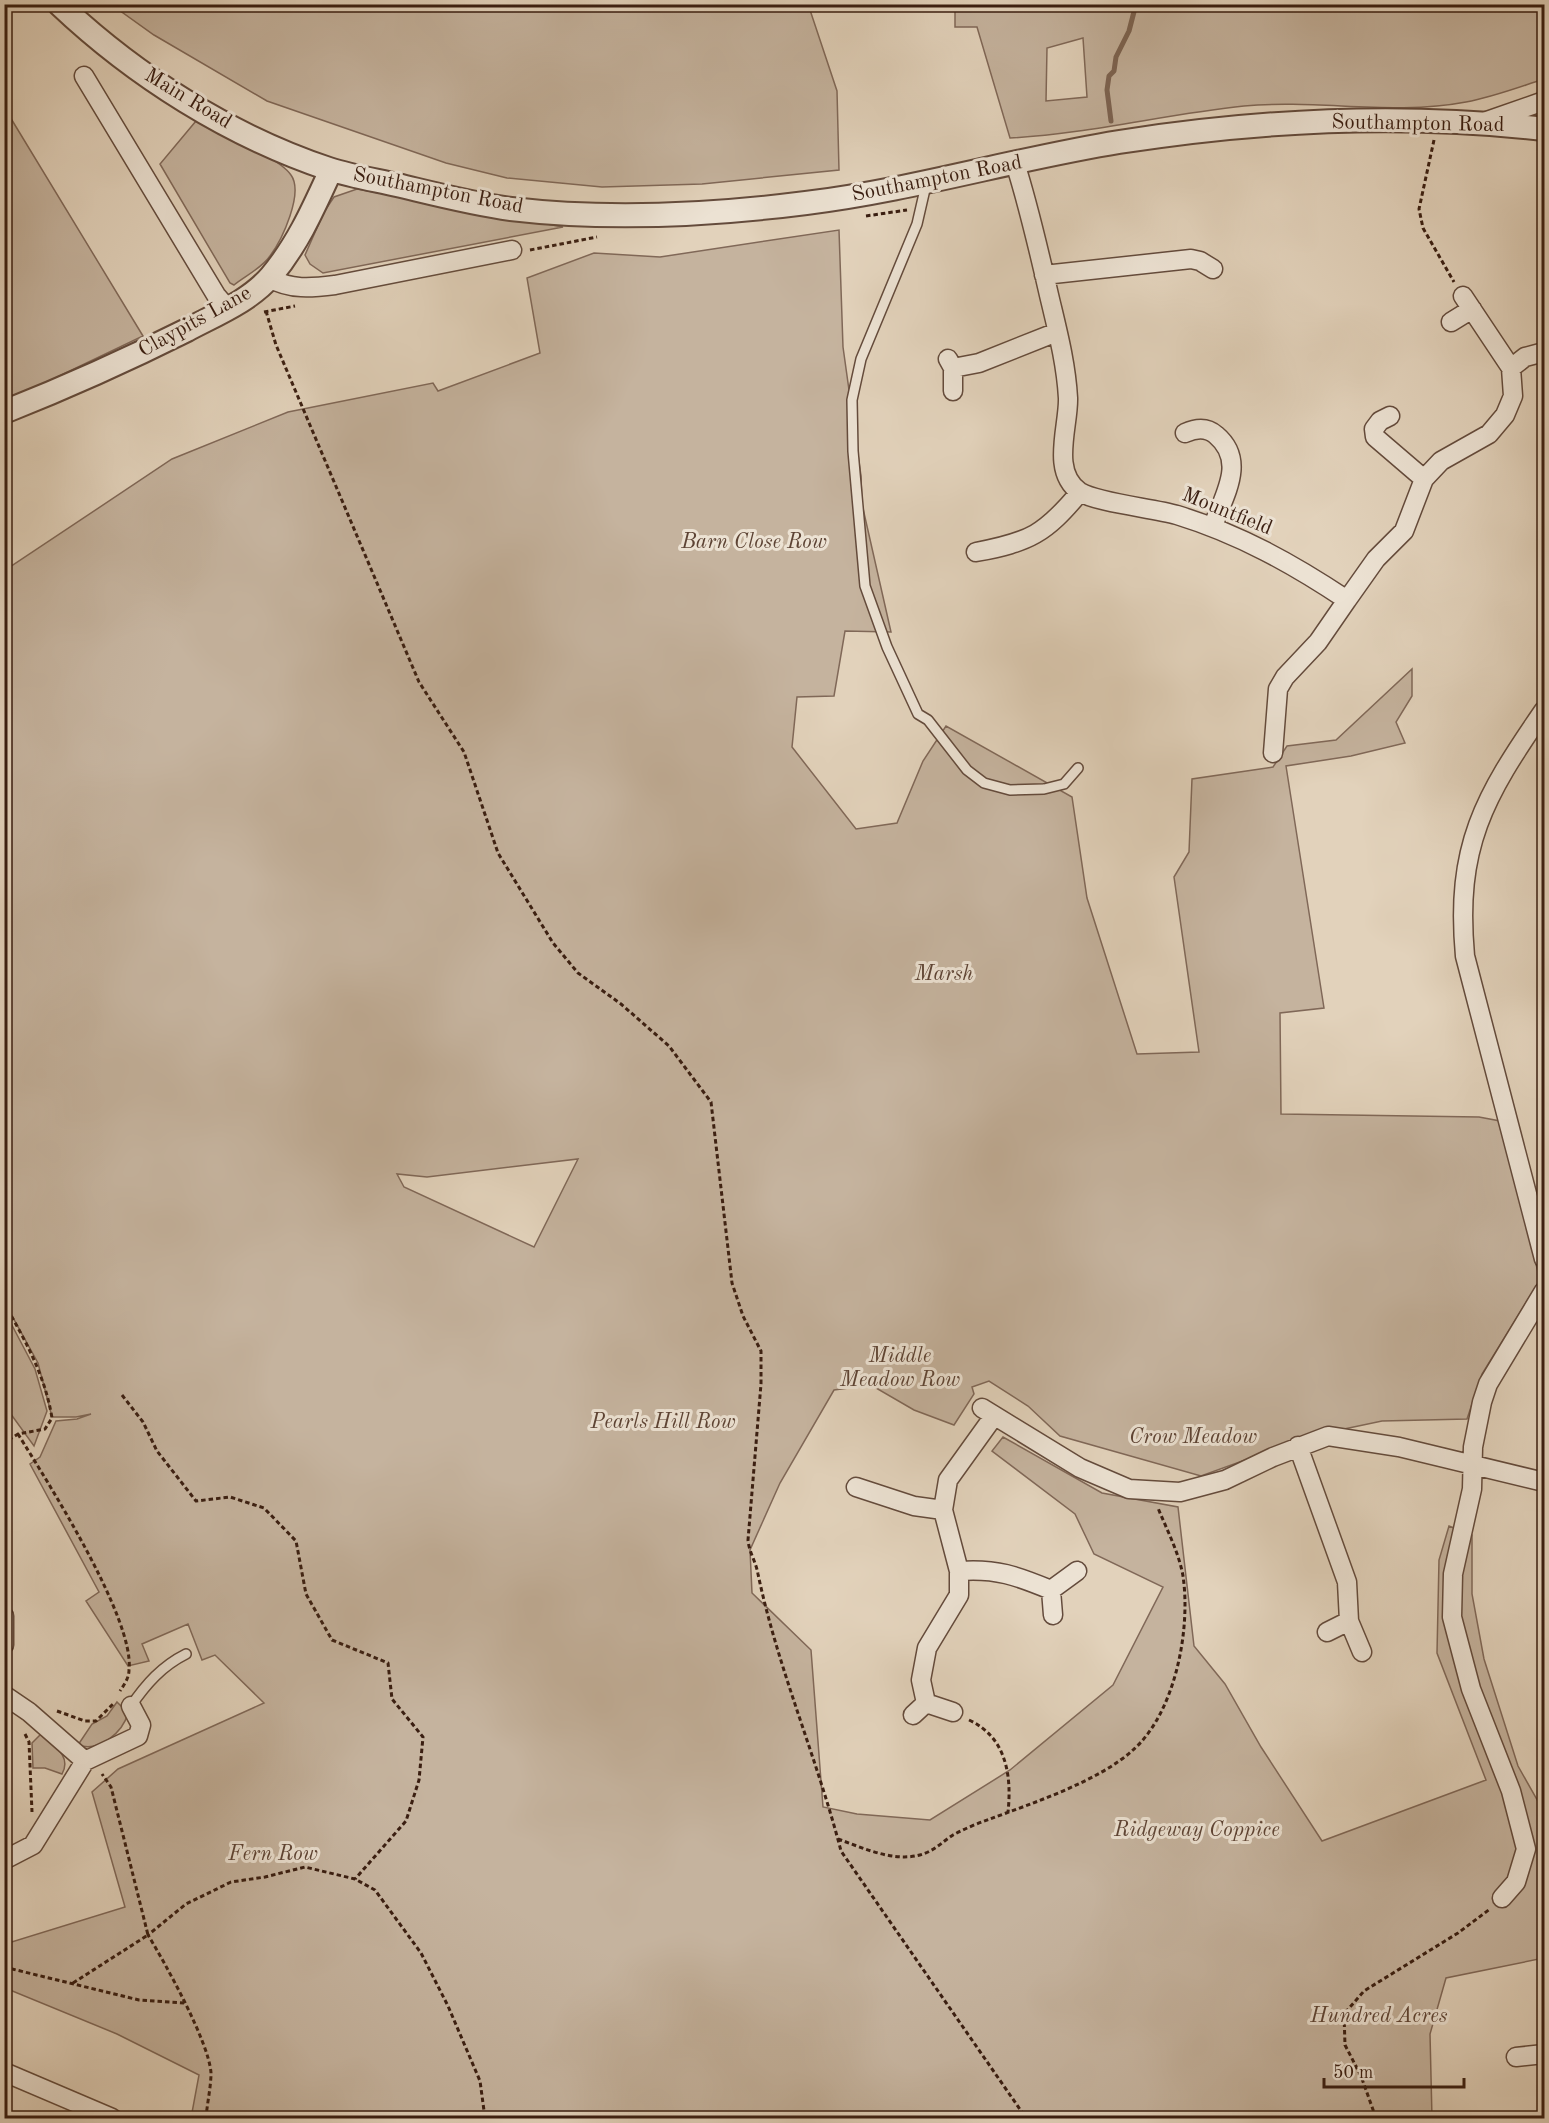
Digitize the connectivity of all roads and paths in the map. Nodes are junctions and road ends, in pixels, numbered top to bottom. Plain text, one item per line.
1 (59, 4) edge
2 (84, 76) dead end
3 (1545, 101) edge
4 (1484, 122) junction
5 (1545, 129) edge
6 (1424, 138) dead end
7 (1435, 138) junction
8 (1443, 139) dead end
9 (1015, 163) junction
10 (331, 170) junction
11 (927, 182) junction
12 (921, 206) junction
13 (857, 218) dead end
14 (605, 236) dead end
15 (518, 251) joint
16 (1213, 269) dead end
17 (1044, 275) junction
18 (269, 278) junction
19 (1467, 302) junction
20 (300, 305) dead end
21 (228, 309) junction
22 (266, 311) junction
23 (256, 314) dead end
24 (1451, 322) dead end
25 (1057, 332) junction
26 (1545, 351) edge
27 (1511, 368) junction
28 (952, 391) dead end
29 (4, 412) edge
30 (1390, 416) dead end
31 (1185, 433) dead end
32 (1424, 479) junction
33 (1080, 492) junction
34 (1213, 526) junction
35 (976, 552) dead end
36 (1347, 600) junction
37 (1545, 710) edge
38 (1273, 753) dead end
39 (1078, 768) dead end
40 (1545, 1259) edge
41 (1545, 1291) edge
42 (4, 1303) edge
43 (122, 1395) dead end
44 (18, 1434) junction
45 (4, 1443) edge
46 (1298, 1446) junction
47 (1473, 1465) junction
48 (1545, 1482) edge
49 (855, 1487) dead end
50 (1151, 1490) junction
51 (943, 1510) junction
52 (959, 1571) junction
53 (1077, 1571) dead end
54 (1051, 1590) junction
55 (1053, 1615) dead end
56 (4, 1616) edge
57 (1349, 1621) junction
58 (1327, 1632) dead end
59 (4, 1645) edge
60 (1362, 1652) dead end
61 (186, 1654) dead end
62 (4, 1695) edge
63 (131, 1706) joint
64 (51, 1708) dead end
65 (954, 1712) joint
66 (25, 1734) dead end
67 (88, 1759) junction
68 (1008, 1812) junction
69 (33, 1814) dead end
70 (838, 1839) junction
71 (5, 1860) edge
72 (355, 1879) junction
73 (1502, 1898) joint
74 (148, 1935) junction
75 (4, 1967) edge
76 (73, 1983) junction
77 (184, 2003) junction
78 (1545, 2054) edge
79 (1516, 2057) dead end
80 (4, 2072) edge
81 (112, 2118) edge
82 (206, 2118) edge
83 (485, 2118) edge
84 (1026, 2118) edge
85 (1376, 2118) edge

1 - 10 street, Main Road
2 - 21 street
3 - 4 street
4 - 5 street, Southampton Road
4 - 9 street, Southampton Road
6 - 7 path
7 - 8 path
7 - 19 path
9 - 11 street, Southampton Road
9 - 17 street
10 - 11 street, Southampton Road
10 - 18 street, Claypits Lane
11 - 12 lane
12 - 13 path
12 - 39 lane
14 - 15 path
15 - 18 street
16 - 17 street
17 - 25 street
18 - 21 street, Claypits Lane
19 - 24 street
19 - 27 street
20 - 22 path
21 - 29 street, Claypits Lane
22 - 23 path
22 - 70 path
25 - 28 street
25 - 33 street
26 - 27 street
27 - 32 street
30 - 32 street
31 - 34 street
32 - 36 street
33 - 34 street, Mountfield
33 - 35 street
34 - 36 street, Mountfield
36 - 38 street
37 - 40 street
41 - 47 street
42 - 44 path
43 - 72 path
44 - 45 path
44 - 64 path
46 - 47 street
46 - 50 street
46 - 57 street
47 - 48 street
47 - 73 street
49 - 51 street
50 - 51 street
50 - 68 path
51 - 52 street
52 - 54 street
52 - 65 street
53 - 54 street
54 - 55 street
56 - 59 street
57 - 58 street
57 - 60 street
61 - 63 lane
62 - 67 street
63 - 67 street
65 - 68 path
66 - 69 path
67 - 71 street
67 - 74 path
68 - 70 path
70 - 84 path
72 - 74 path
72 - 83 path
73 - 85 path
74 - 76 path
74 - 77 path
75 - 76 path
76 - 77 path
77 - 82 path
78 - 79 street
80 - 81 street

